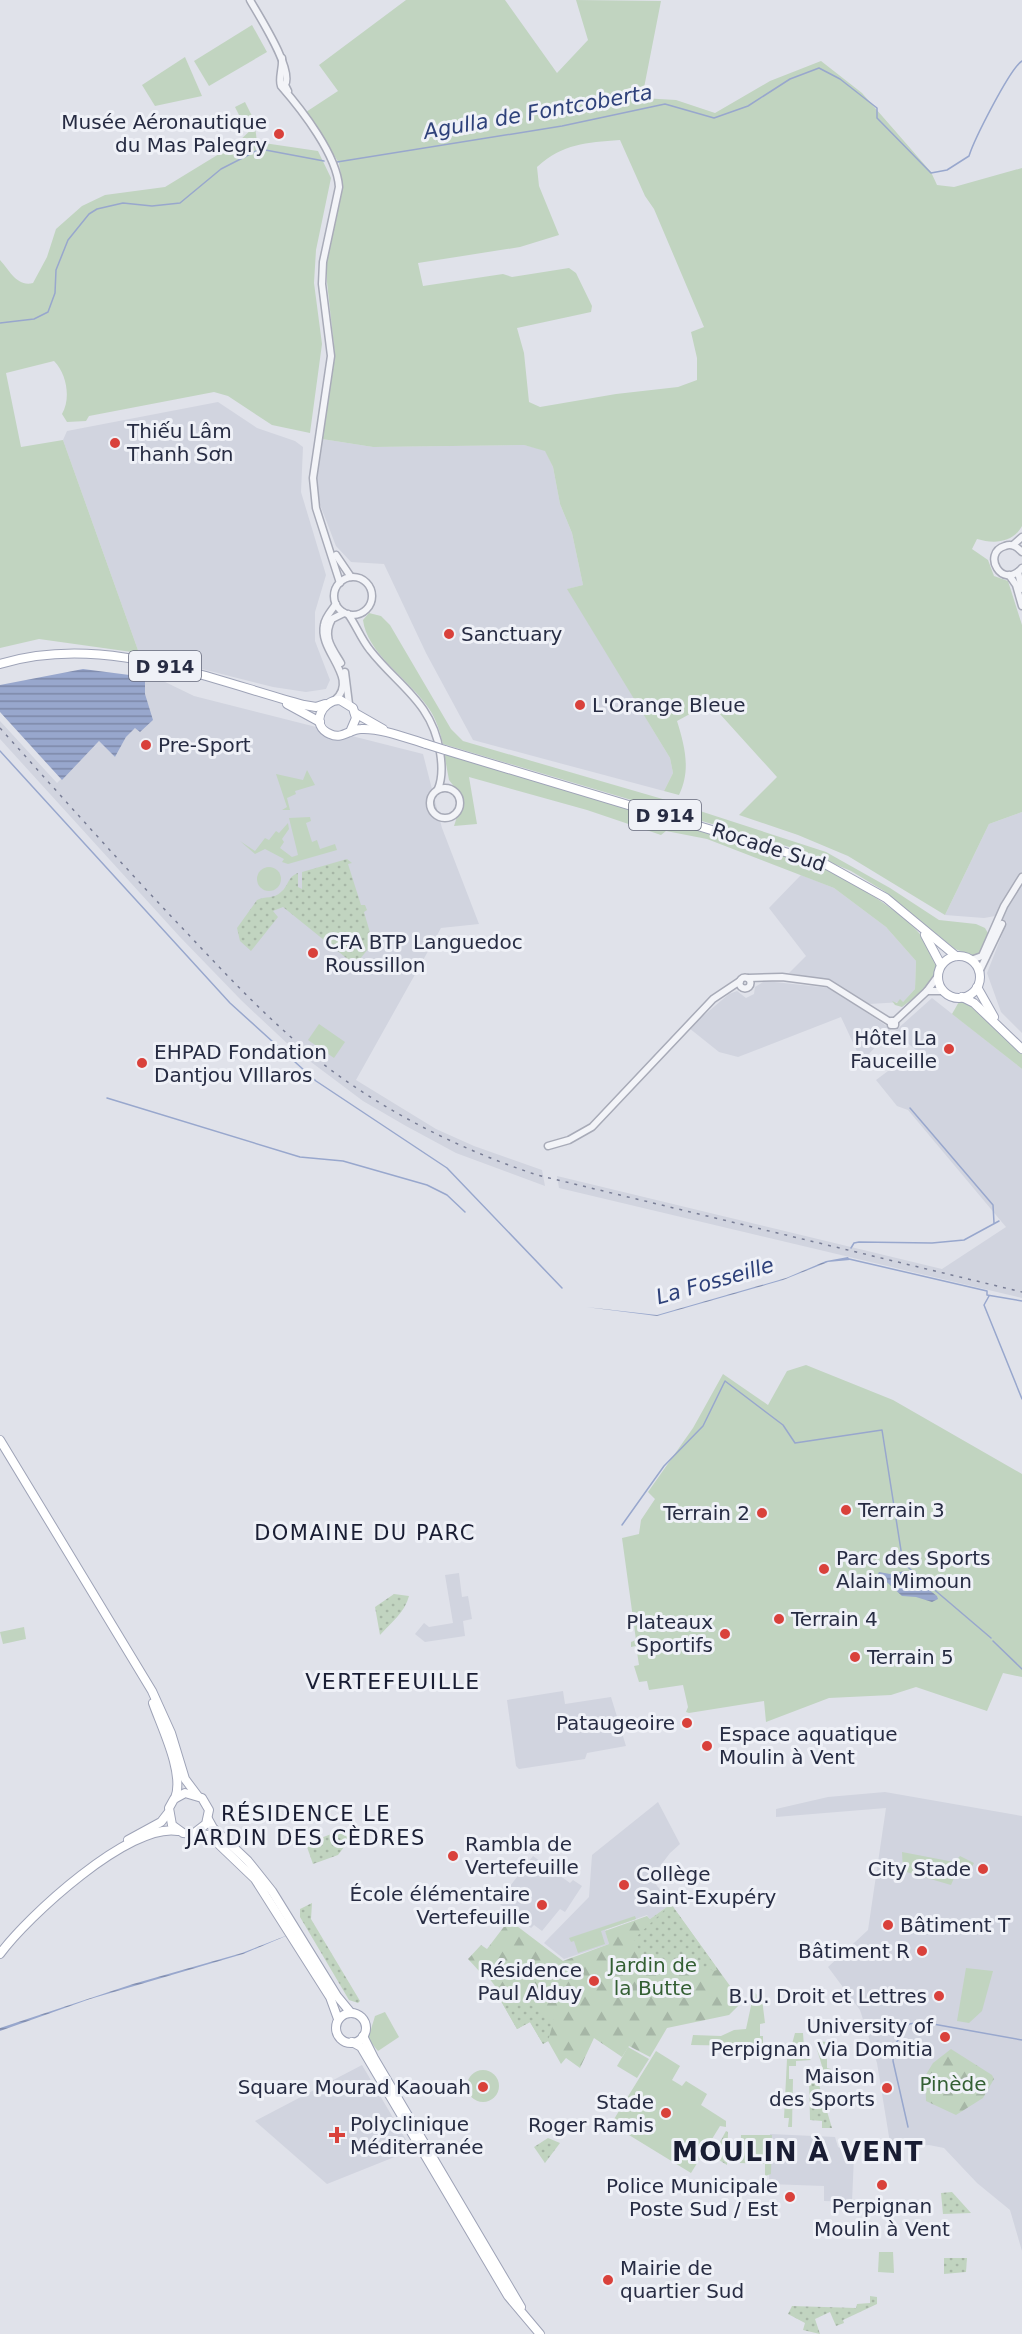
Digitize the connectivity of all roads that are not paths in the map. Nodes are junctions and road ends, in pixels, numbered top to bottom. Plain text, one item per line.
1 (250, 0) edge
2 (1022, 537) edge
3 (1013, 545) junction
4 (331, 547) junction
5 (1022, 552) edge
6 (1020, 570) edge
7 (1010, 575) junction
8 (351, 577) junction
9 (340, 583) junction
10 (1022, 590) edge
11 (336, 604) junction
12 (1022, 606) edge
13 (362, 612) junction
14 (346, 613) junction
15 (364, 641) junction
16 (0, 665) edge
17 (335, 700) junction
18 (326, 704) junction
19 (349, 704) junction
20 (355, 713) junction
21 (320, 722) junction
22 (350, 732) junction
23 (398, 736) junction
24 (442, 773) junction
25 (450, 788) junction
26 (438, 789) junction
27 (1020, 881) edge
28 (919, 926) junction
29 (956, 956) junction
30 (971, 960) junction
31 (941, 965) junction
32 (979, 972) junction
33 (938, 976) junction
34 (977, 987) junction
35 (927, 991) junction
36 (944, 991) junction
37 (962, 997) junction
38 (1003, 1031) junction
39 (1022, 1049) edge
40 (549, 1143) dead end
41 (0, 1440) edge
42 (135, 1664) junction
43 (197, 1795) junction
44 (174, 1799) junction
45 (168, 1813) junction
46 (208, 1819) junction
47 (178, 1831) junction
48 (193, 1834) junction
49 (0, 1947) edge
50 (0, 1954) edge
51 (351, 2013) junction
52 (338, 2019) junction
53 (363, 2036) junction
54 (352, 2042) junction
55 (525, 2316) junction
56 (540, 2334) edge

1 - 4 street
2 - 3 street
3 - 5 street
3 - 7 street
4 - 8 street
4 - 9 street
6 - 7 street
6 - 10 street
7 - 12 street
8 - 9 street
8 - 13 street
9 - 11 street
11 - 14 street
11 - 17 street
13 - 14 street
13 - 15 street
14 - 15 street
14 - 19 street
15 - 24 street
16 - 18 main road, D 914
16 - 21 main road, D 914
17 - 18 main road
17 - 19 main road
18 - 21 main road
19 - 20 main road
20 - 22 main road
20 - 23 main road, Rocade Sud / D 914
21 - 22 main road
22 - 23 main road, Rocade Sud / D 914
23 - 28 main road, Rocade Sud / D 914, bridge
24 - 25 street
24 - 26 street
25 - 26 street
25 - 26 street
27 - 30 street
27 - 32 street
28 - 29 main road, D 914
28 - 31 main road, D 914
29 - 30 main road
29 - 31 main road
30 - 32 main road
31 - 33 main road
32 - 34 main road
33 - 35 street
33 - 36 main road
34 - 37 main road
34 - 38 main road
35 - 36 street
35 - 40 street
36 - 37 main road
37 - 38 main road
38 - 39 main road
41 - 42 main road
42 - 43 main road
42 - 44 main road
43 - 44 main road
43 - 46 main road
44 - 45 main road
45 - 47 main road
45 - 49 main road
46 - 48 main road
46 - 51 main road
47 - 48 main road
47 - 50 main road
48 - 52 main road
51 - 52 main road
51 - 53 main road
52 - 54 main road
53 - 54 main road
53 - 55 main road
54 - 55 main road
55 - 56 main road

